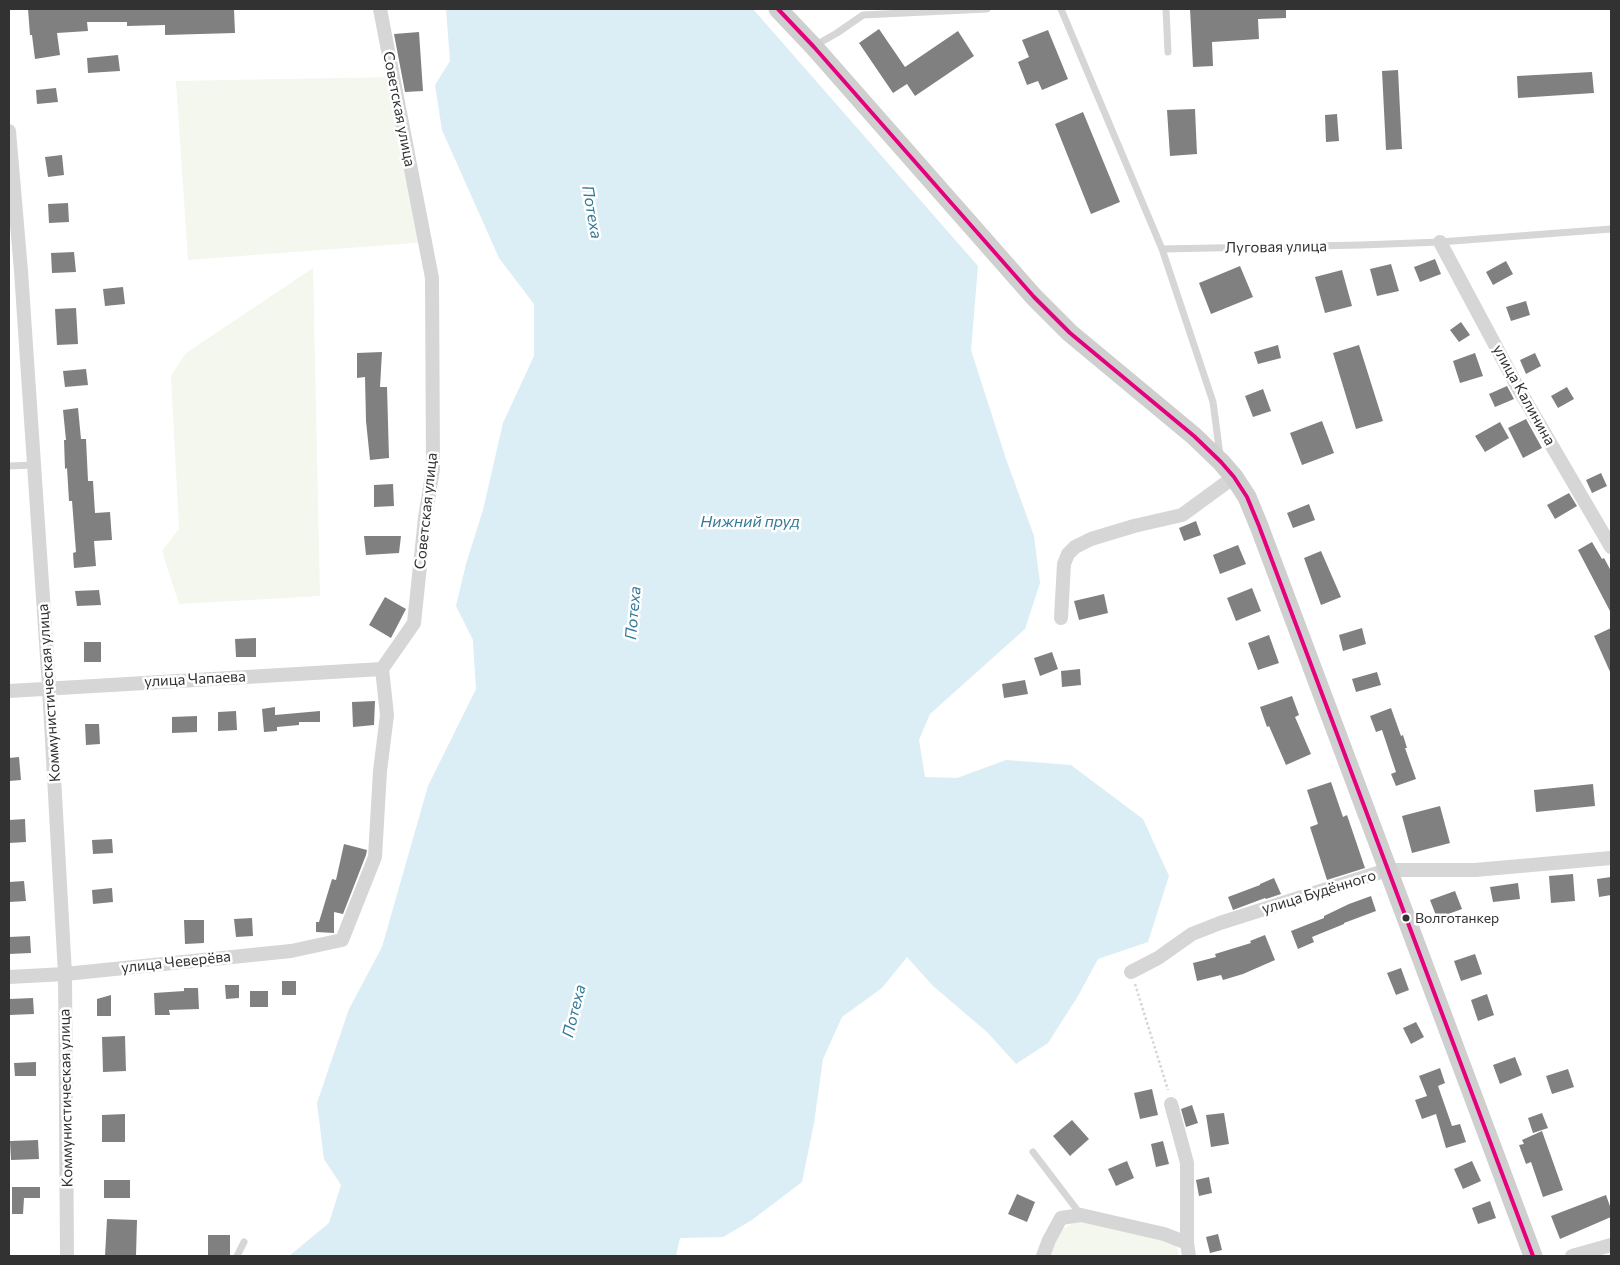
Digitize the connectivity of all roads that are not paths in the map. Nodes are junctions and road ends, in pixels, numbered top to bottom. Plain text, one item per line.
1 (380, 9) edge
2 (778, 9) edge
3 (987, 9) edge
4 (1061, 9) edge
5 (1166, 9) edge
6 (862, 12) edge
7 (814, 47) junction
8 (1168, 52) dead end
9 (9, 131) edge
10 (1611, 229) edge
11 (1440, 242) junction
12 (1162, 249) junction
13 (15, 272) edge
14 (1221, 462) junction
15 (34, 465) junction
16 (9, 466) edge
17 (1234, 477) junction
18 (1611, 547) edge
19 (1062, 618) dead end
20 (382, 669) junction
21 (49, 687) junction
22 (9, 691) edge
23 (1611, 858) edge
24 (1388, 870) junction
25 (1131, 972) road end
26 (65, 974) junction
27 (9, 977) edge
28 (1171, 1104) road end
29 (1033, 1152) dead end
30 (1081, 1215) junction
31 (244, 1242) dead end
32 (1611, 1245) edge
33 (1188, 1250) edge
34 (67, 1256) edge
35 (237, 1256) edge
36 (1043, 1256) edge
37 (1533, 1256) edge
38 (1572, 1256) edge

1 - 20 street, Советская улица
2 - 7 main road
3 - 6 lane
4 - 12 lane
5 - 8 lane
6 - 7 lane
7 - 14 main road
9 - 13 street, Коммунистическая улица
10 - 11 lane, Луговая улица
11 - 12 lane, Луговая улица
11 - 18 street, улица Калинина
12 - 14 lane
13 - 15 street, Коммунистическая улица
14 - 17 main road
15 - 16 lane
15 - 21 street, Коммунистическая улица
17 - 19 street
17 - 24 main road
20 - 21 street, улица Чапаева
20 - 26 street, улица Чеверёва
21 - 22 street, улица Чапаева
21 - 26 street, Коммунистическая улица
23 - 24 street, улица Будённого
24 - 25 street, улица Будённого
24 - 37 main road
26 - 27 street, улица Чеверёва
26 - 34 street, Коммунистическая улица
28 - 33 street
29 - 30 lane
30 - 33 street
30 - 36 street
31 - 35 lane
32 - 38 street

